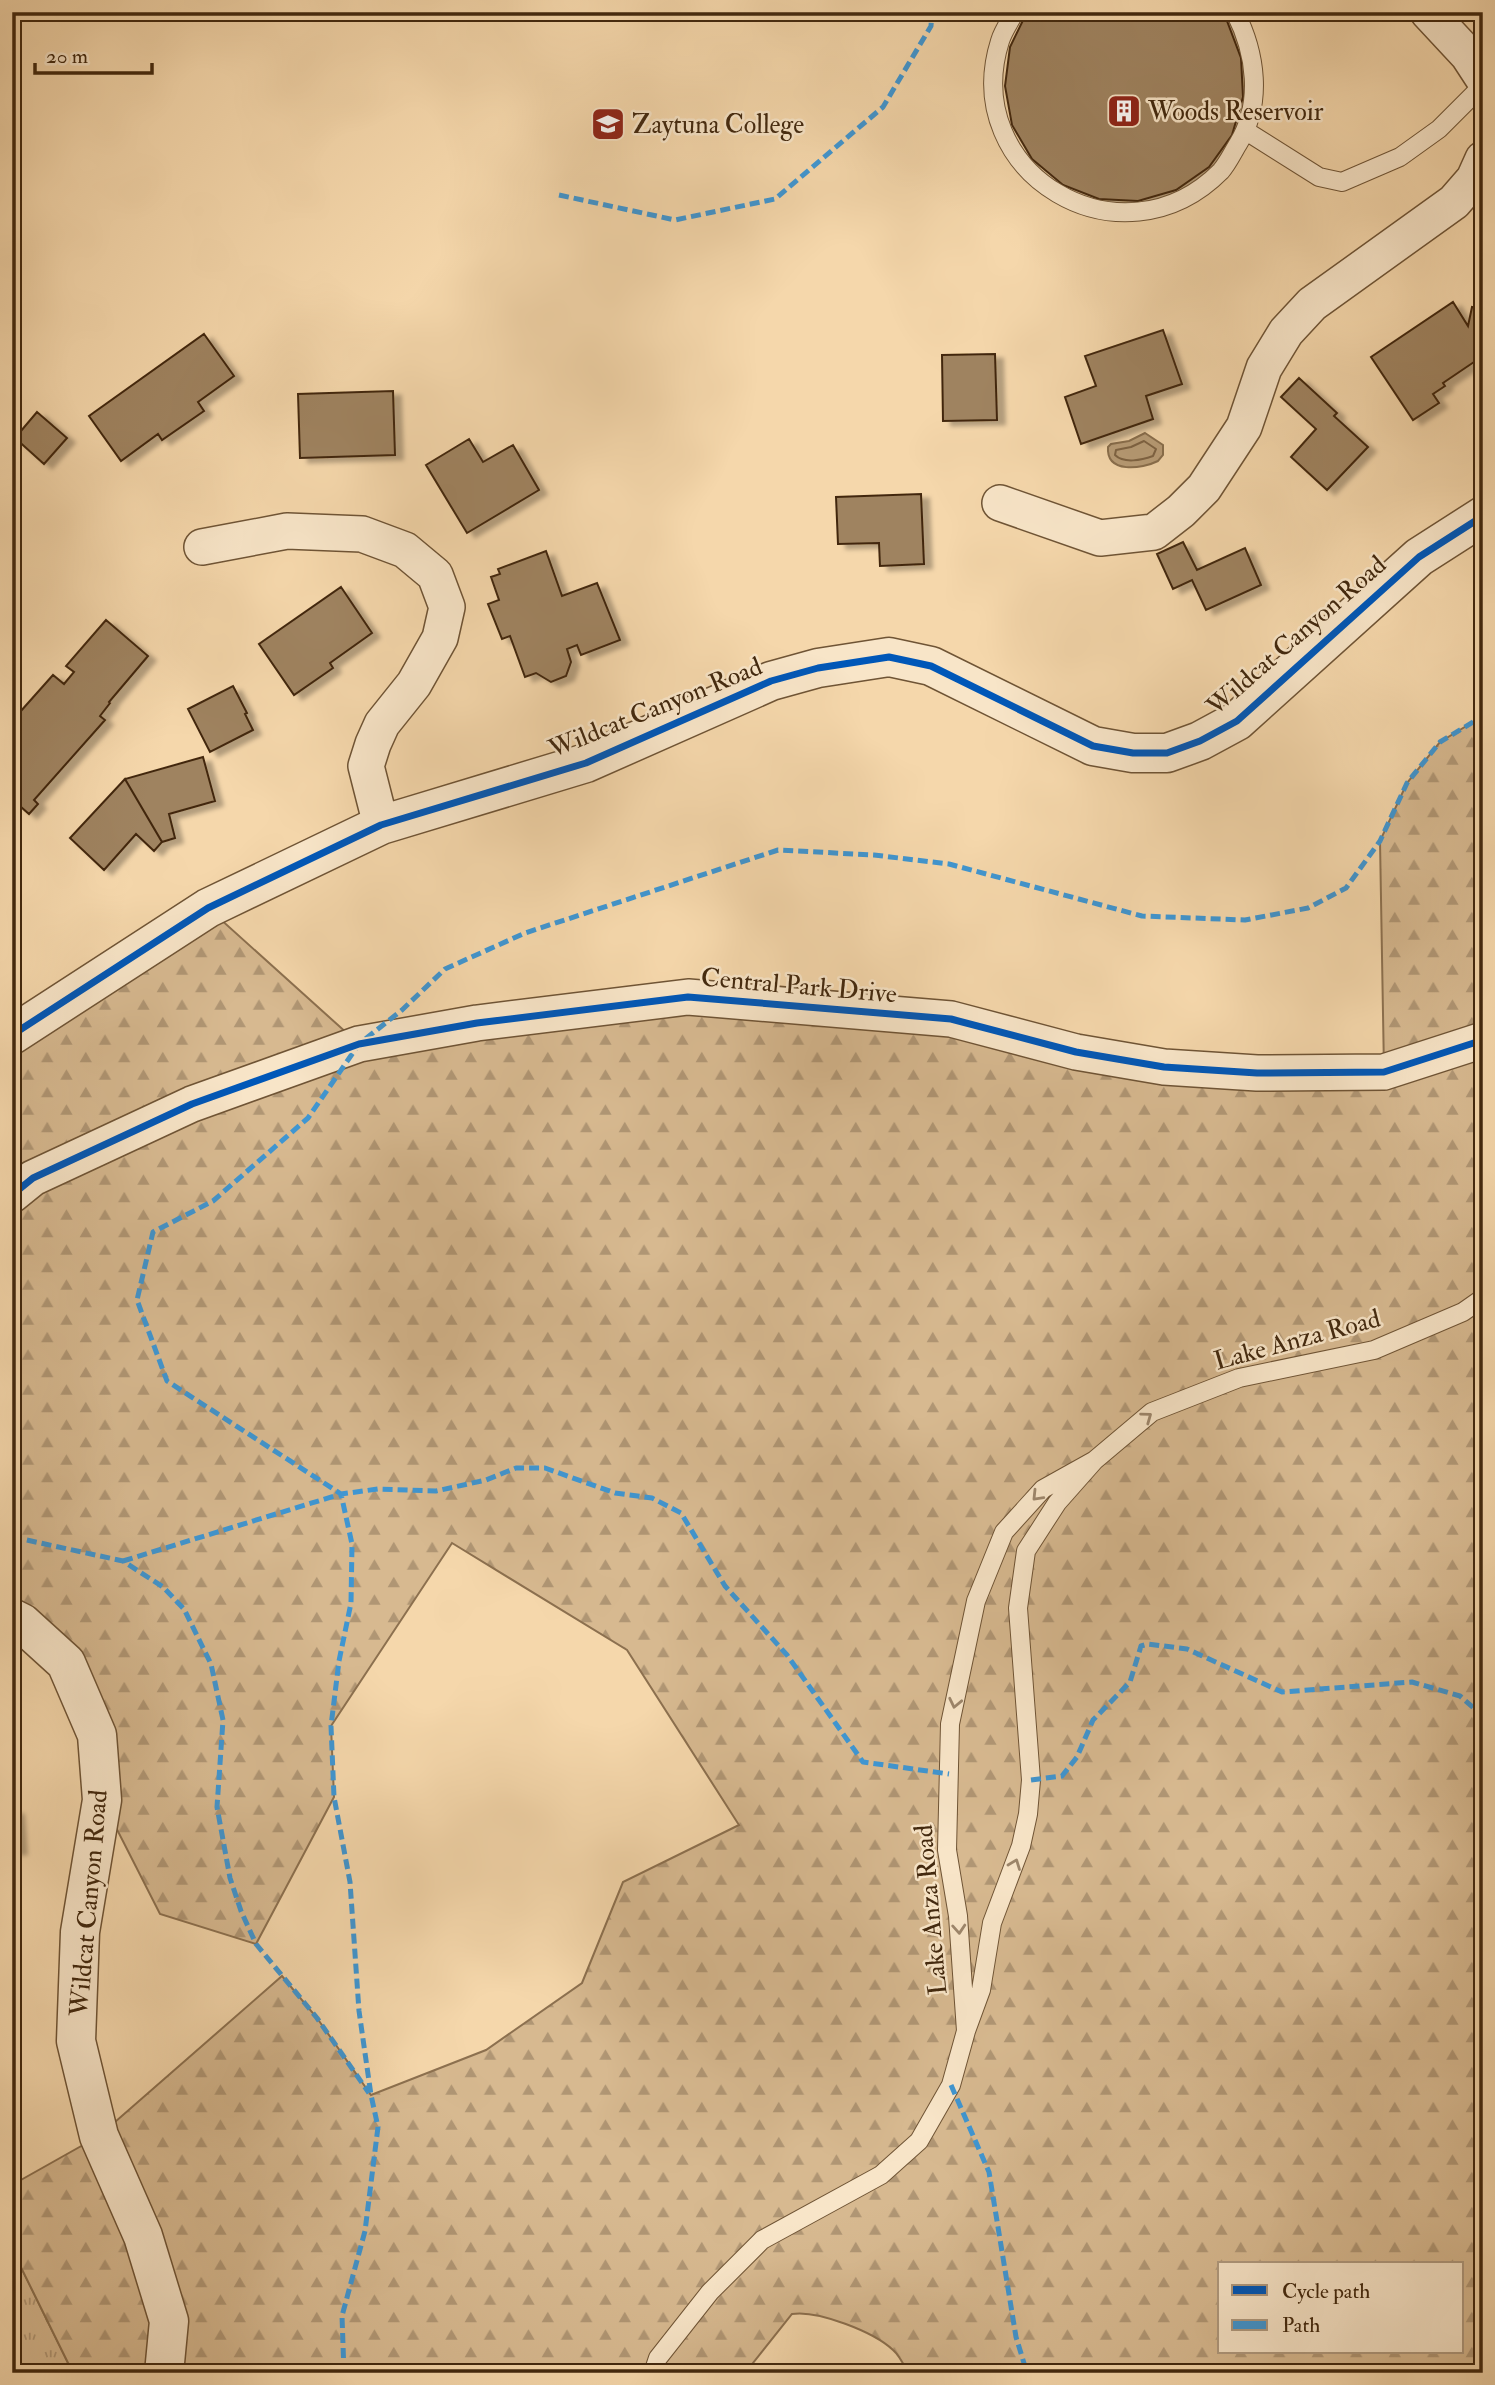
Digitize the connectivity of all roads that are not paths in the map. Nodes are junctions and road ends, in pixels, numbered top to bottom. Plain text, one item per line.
1 (1015, 12) edge
2 (1235, 12) edge
3 (1428, 12) edge
4 (1483, 78) edge
5 (1483, 85) edge
6 (1246, 131) junction
7 (1483, 159) edge
8 (1000, 503) dead end
9 (1483, 516) edge
10 (202, 547) dead end
11 (381, 825) junction
12 (12, 1035) edge
13 (1483, 1040) edge
14 (12, 1195) edge
15 (1483, 1298) edge
16 (1094, 1460) junction
17 (12, 1618) edge
18 (966, 2031) junction
19 (164, 2373) edge
20 (653, 2373) edge

1 - 6 lane
2 - 6 lane
3 - 4 street
5 - 6 lane
7 - 8 street
9 - 11 street, Wildcat Canyon Road
10 - 11 street
11 - 12 street, Wildcat Canyon Road
13 - 14 street, Central Park Drive
16 -> 15 lane, Lake Anza Road
18 -> 16 lane, Lake Anza Road
16 -> 18 lane, Lake Anza Road
17 - 19 street, Wildcat Canyon Road
18 - 20 lane, Lake Anza Road

